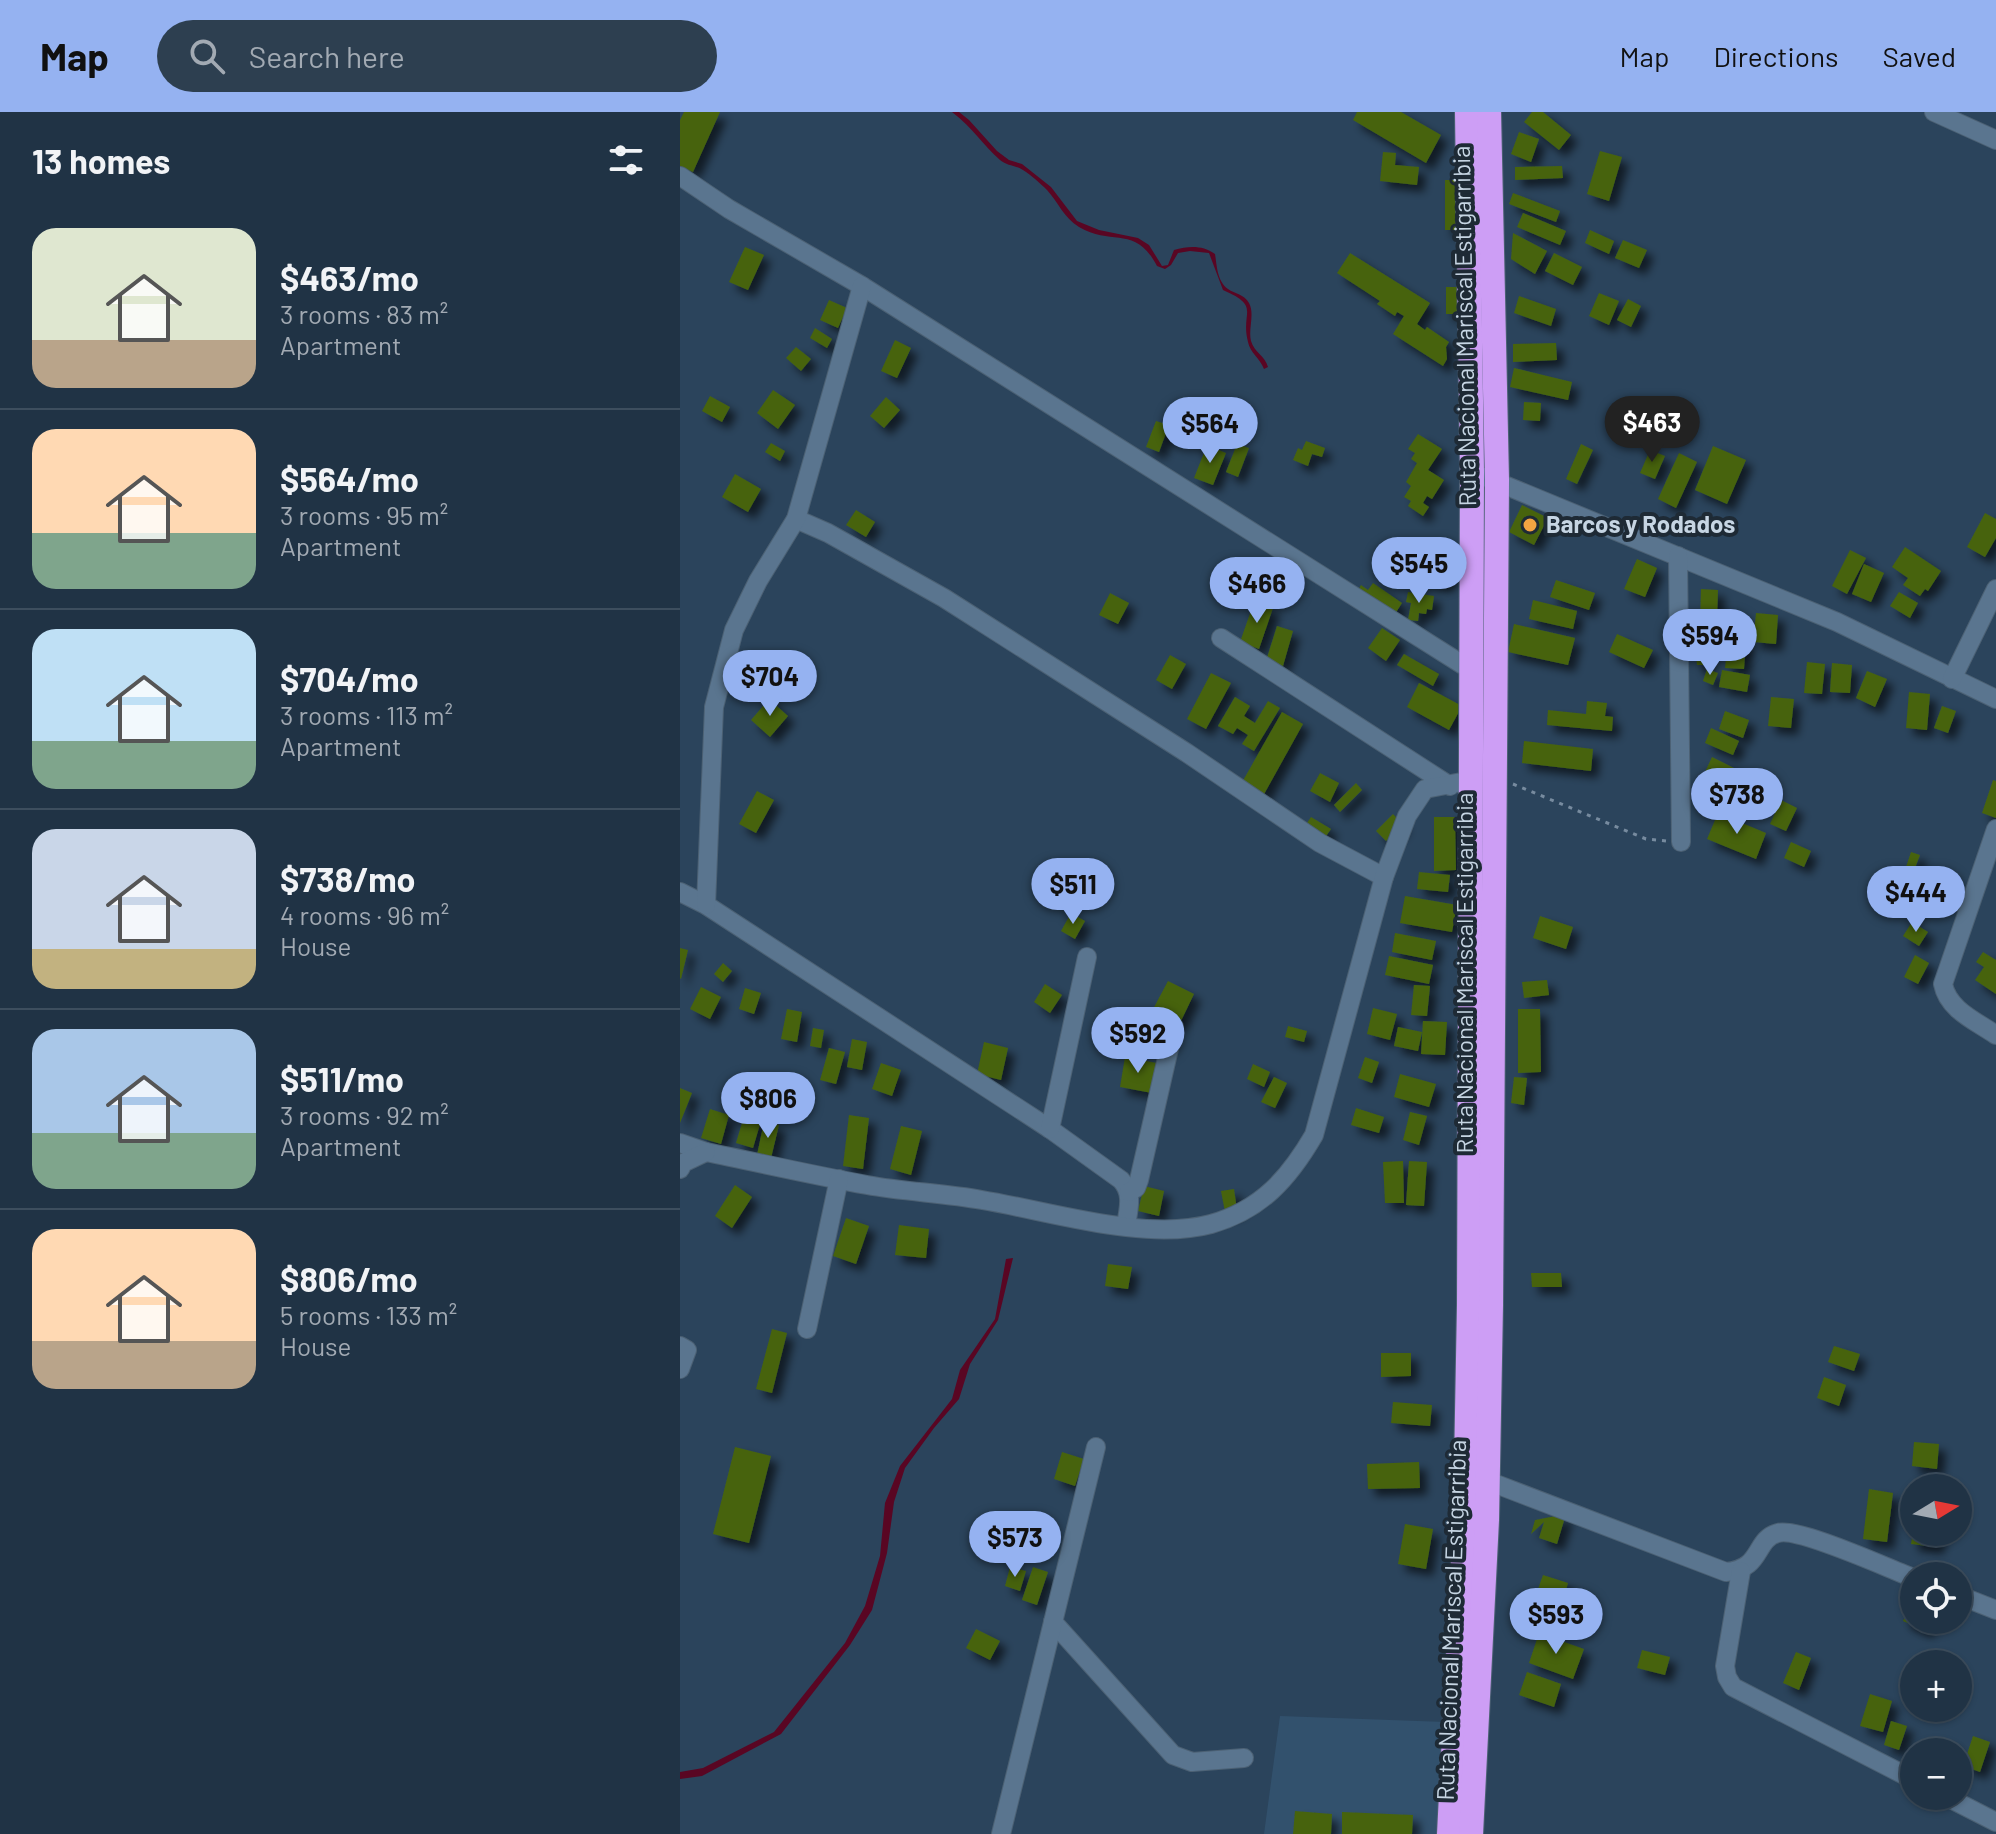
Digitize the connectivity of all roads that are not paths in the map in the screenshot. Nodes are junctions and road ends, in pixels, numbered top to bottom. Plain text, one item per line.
1 (1467, 112) edge
2 (1489, 112) edge
3 (1934, 112) edge
4 (1996, 140) edge
5 (680, 176) edge
6 (862, 286) junction
7 (1472, 472) junction
8 (1497, 480) junction
9 (796, 519) junction
10 (1678, 556) junction
11 (1996, 589) edge
12 (1221, 638) dead end
13 (1471, 670) junction
14 (1952, 679) junction
15 (1996, 699) edge
16 (1472, 781) junction
17 (1996, 829) edge
18 (1681, 842) road end
19 (1384, 877) junction
20 (680, 892) edge
21 (706, 905) junction
22 (1087, 957) dead end
23 (1174, 1027) dead end
24 (1996, 1035) edge
25 (1050, 1129) junction
26 (680, 1143) edge
27 (706, 1152) junction
28 (680, 1169) edge
29 (839, 1179) junction
30 (1129, 1192) junction
31 (1126, 1226) junction
32 (807, 1329) dead end
33 (680, 1346) edge
34 (680, 1369) edge
35 (1096, 1447) dead end
36 (1488, 1481) junction
37 (1741, 1571) junction
38 (1900, 1573) edge
39 (1972, 1601) edge
40 (1996, 1610) edge
41 (1053, 1622) junction
42 (1244, 1758) dead end
43 (1900, 1773) edge
44 (1972, 1810) edge
45 (1996, 1822) edge
46 (1001, 1834) edge
47 (1449, 1834) edge
48 (1471, 1834) edge

1 - 7 highway, Ruta Nacional Mariscal Estigarribia
2 - 8 highway, Ruta Nacional Mariscal Estigarribia
3 - 4 street
5 - 6 street
6 - 9 street
6 - 13 street
7 - 8 street
7 - 13 highway, Ruta Nacional Mariscal Estigarribia
8 - 10 street
8 - 16 highway, Ruta Nacional Mariscal Estigarribia
9 - 19 street
9 - 21 street
10 - 14 street
10 - 18 street
11 - 14 street
12 - 16 street
13 - 16 highway, Ruta Nacional Mariscal Estigarribia
14 - 15 street
16 - 19 street
16 - 36 highway, Ruta Nacional Mariscal Estigarribia
16 - 47 highway, Ruta Nacional Mariscal Estigarribia
17 - 24 street
19 - 31 street
20 - 21 street
21 - 25 street
22 - 25 street
23 - 30 street
25 - 30 street
26 - 27 street
27 - 28 street
27 - 29 street
29 - 31 street
29 - 32 street
30 - 31 street
33 - 34 street
35 - 41 street
36 - 37 street
36 - 48 highway, Ruta Nacional Mariscal Estigarribia
37 - 38 street
37 - 43 street
39 - 40 street
41 - 42 street
41 - 46 street
44 - 45 street

